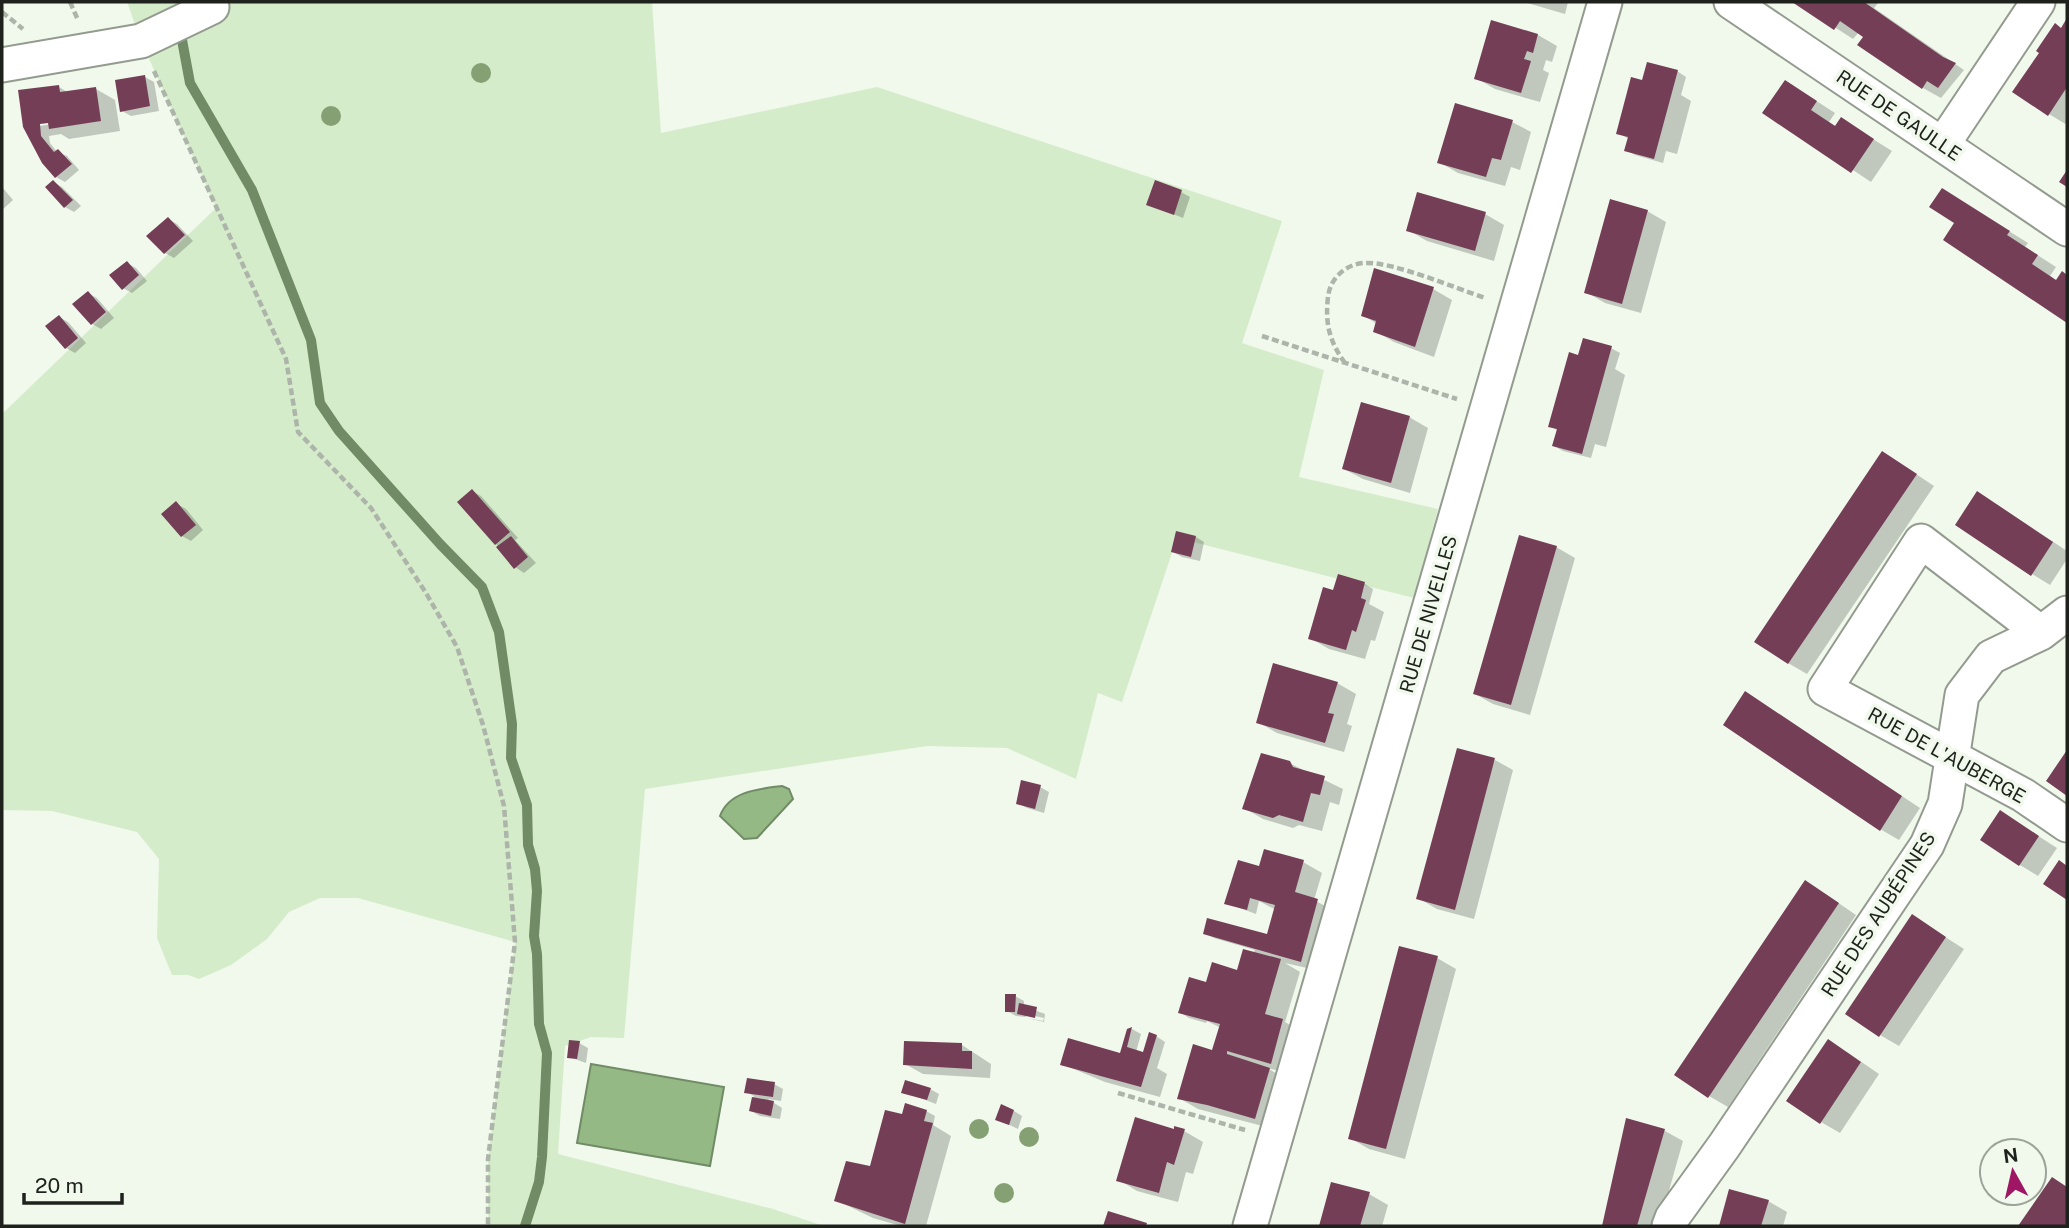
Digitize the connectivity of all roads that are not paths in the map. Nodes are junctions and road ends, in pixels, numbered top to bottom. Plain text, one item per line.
1 (1605, 2) edge
2 (1731, 2) edge
3 (2038, 2) edge
4 (212, 7) dead end
5 (2, 65) edge
6 (1943, 144) junction
7 (2067, 229) edge
8 (2067, 613) edge
9 (2041, 633) junction
10 (1951, 757) junction
11 (2067, 825) edge
12 (1250, 1226) edge
13 (1669, 1226) edge

1 - 12 street, RUE DE NIVELLES
2 - 6 street, RUE DE GAULLE
3 - 6 street
4 - 5 street
6 - 7 street, RUE DE GAULLE
8 - 9 street, RUE DES AUBÉPINES
9 - 10 street, RUE DES AUBÉPINES
9 - 10 street, RUE DE L'AUBERGE
10 - 11 street, RUE DE L'AUBERGE
10 - 13 street, RUE DES AUBÉPINES

